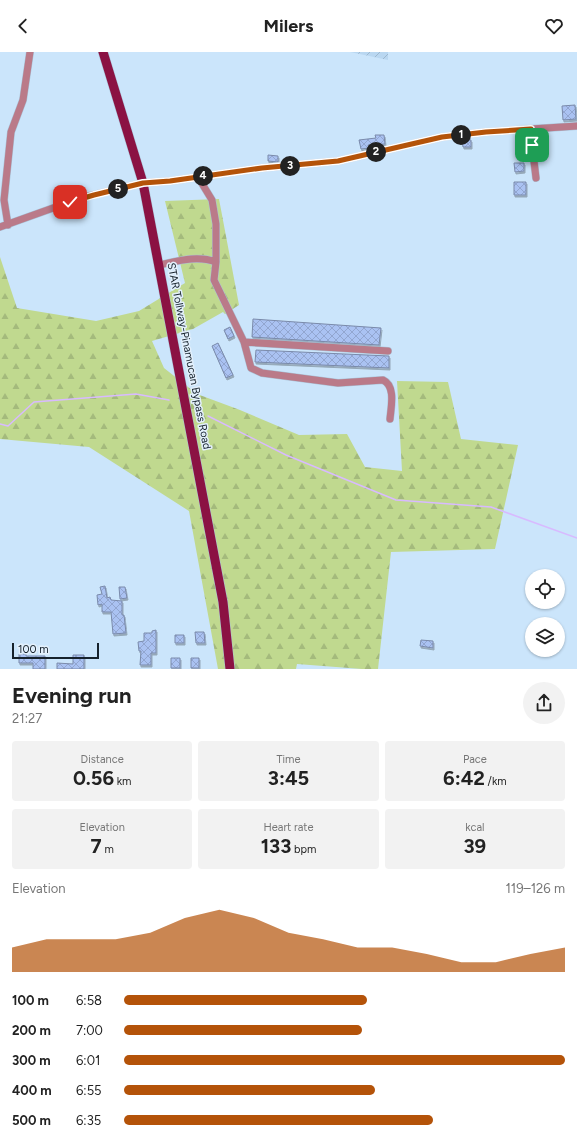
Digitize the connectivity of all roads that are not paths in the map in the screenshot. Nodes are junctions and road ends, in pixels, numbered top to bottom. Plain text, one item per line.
1 (30, 52) edge
2 (103, 52) edge
3 (577, 126) edge
4 (531, 129) junction
5 (198, 177) junction
6 (536, 178) dead end
7 (143, 183) junction
8 (8, 225) junction
9 (0, 227) edge
10 (216, 262) junction
11 (159, 265) junction
12 (244, 342) junction
13 (388, 351) dead end
14 (390, 419) dead end
15 (230, 669) edge

1 - 8 street
2 - 7 main road, STAR Tollway-Pinamucan Bypass Road
3 - 4 street
4 - 5 street
4 - 6 street
5 - 7 street
5 - 10 street
7 - 8 street
7 - 11 main road, STAR Tollway-Pinamucan Bypass Road
8 - 9 street
10 - 11 street
10 - 12 street
11 - 15 main road, STAR Tollway-Pinamucan Bypass Road
12 - 13 street
12 - 14 street

